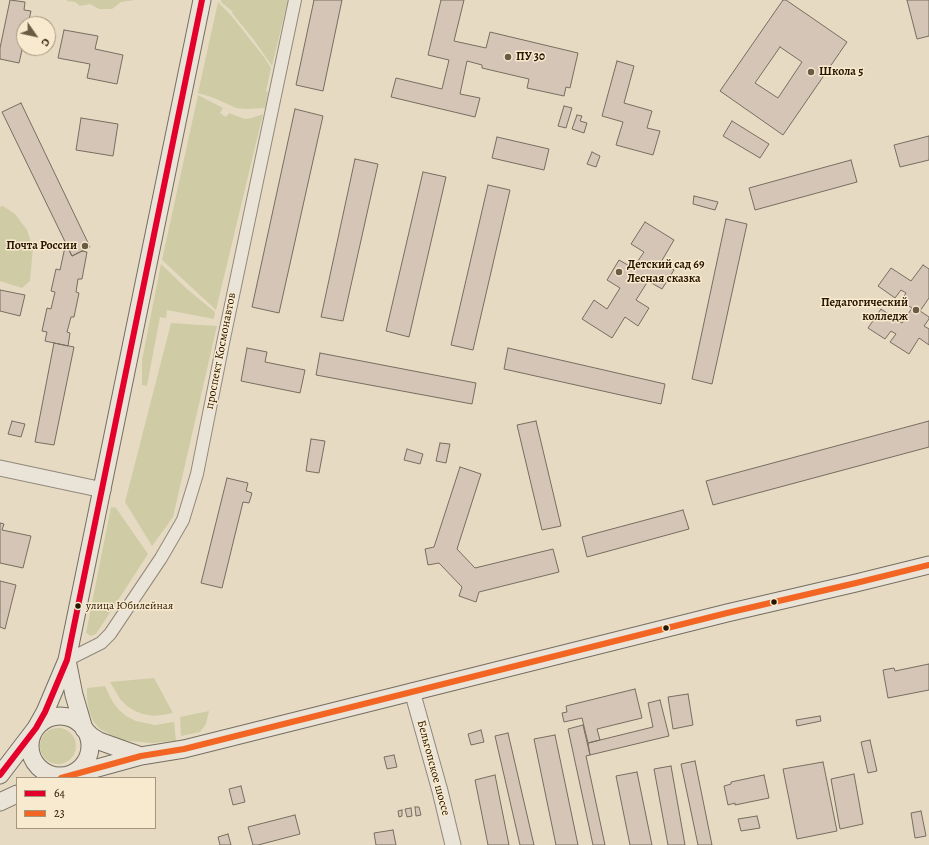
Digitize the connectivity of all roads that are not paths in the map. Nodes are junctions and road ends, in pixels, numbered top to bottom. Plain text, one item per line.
1 (202, 0) edge
2 (295, 0) edge
3 (0, 468) edge
4 (103, 490) junction
5 (929, 565) edge
6 (67, 660) junction
7 (412, 691) junction
8 (36, 728) junction
9 (84, 729) junction
10 (142, 756) junction
11 (0, 775) edge
12 (65, 776) edge
13 (16, 794) edge
14 (0, 802) edge
15 (453, 845) edge

1 - 4 main road
2 - 6 street, проспект Космонавтов
3 - 4 street
4 - 6 main road
5 - 7 main road
6 - 8 main road
6 - 9 main road
7 - 10 main road
7 - 15 street, Бельгопское шоссе
8 - 9 main road
8 - 11 main road
8 - 12 main road
9 - 10 main road
9 - 12 main road
10 - 12 main road
13 - 14 main road

